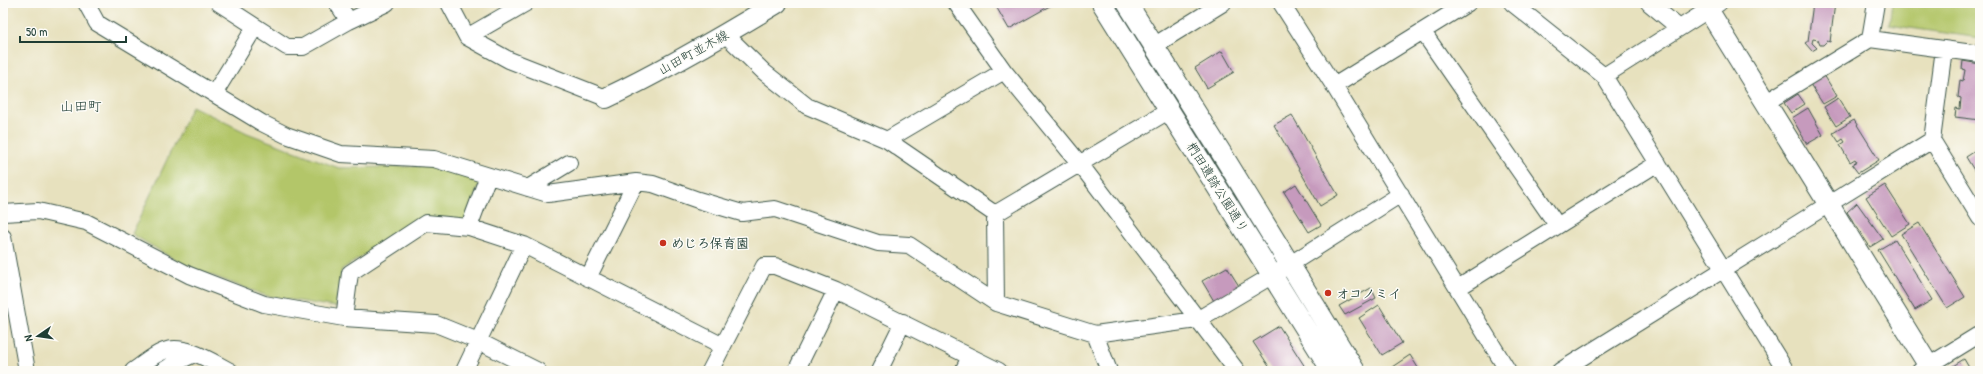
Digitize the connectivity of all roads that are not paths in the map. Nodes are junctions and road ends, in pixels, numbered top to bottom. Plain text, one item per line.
1 (86, 3) edge
2 (219, 3) edge
3 (337, 3) edge
4 (387, 3) edge
5 (449, 3) edge
6 (526, 3) edge
7 (777, 3) edge
8 (956, 3) edge
9 (1102, 3) edge
10 (1127, 3) edge
11 (1223, 3) edge
12 (1281, 3) edge
13 (1468, 3) edge
14 (1512, 3) edge
15 (1649, 3) edge
16 (1876, 3) edge
17 (1710, 5) edge
18 (349, 21) junction
19 (254, 27) junction
20 (1678, 27) junction
21 (1423, 32) junction
22 (725, 34) junction
23 (467, 37) junction
24 (1870, 39) junction
25 (1155, 45) junction
26 (1944, 49) junction
27 (1980, 54) edge
28 (1004, 70) junction
29 (1604, 76) junction
30 (1334, 86) junction
31 (214, 94) junction
32 (606, 98) joint
33 (1765, 103) junction
34 (1170, 110) junction
35 (887, 140) junction
36 (1932, 140) junction
37 (569, 163) dead end
38 (1658, 163) junction
39 (1080, 164) junction
40 (488, 176) junction
41 (636, 182) junction
42 (528, 188) junction
43 (1401, 194) junction
44 (1829, 204) junction
45 (3, 213) edge
46 (995, 214) junction
47 (1980, 218) edge
48 (1557, 225) junction
49 (469, 227) junction
50 (3, 237) edge
51 (524, 245) junction
52 (1723, 269) junction
53 (1281, 270) junction
54 (588, 278) junction
55 (1458, 288) junction
56 (836, 290) junction
57 (996, 303) junction
58 (344, 318) junction
59 (1197, 320) junction
60 (903, 322) junction
61 (1095, 334) junction
62 (1980, 334) edge
63 (478, 341) junction
64 (723, 346) junction
65 (194, 354) junction
66 (970, 357) junction
67 (26, 365) dead end
68 (1927, 369) edge
69 (133, 371) edge
70 (162, 371) edge
71 (208, 371) edge
72 (230, 371) edge
73 (464, 371) edge
74 (538, 371) edge
75 (710, 371) edge
76 (796, 371) edge
77 (879, 371) edge
78 (963, 371) edge
79 (999, 371) edge
80 (1109, 371) edge
81 (1237, 371) edge
82 (1332, 371) edge
83 (1355, 371) edge
84 (1508, 371) edge
85 (1560, 371) edge
86 (1786, 371) edge

1 - 31 street
2 - 19 street
3 - 18 street
4 - 18 street
5 - 23 street
6 - 23 street
7 - 22 street, 山田町並木線
8 - 28 street
9 - 34 street, 椚田遺跡公園通り
10 - 25 street, 椚田遺跡公園通り
11 - 25 street
12 - 30 street
13 - 21 street
14 - 29 street
15 - 20 street
16 - 24 street
17 - 20 street
17 - 33 street
18 - 19 street
19 - 31 street
20 - 29 street
21 - 30 street
21 - 48 street
22 - 32 street, 山田町並木線
22 - 35 street
23 - 32 street
24 - 26 street
24 - 33 street
25 - 53 street, 椚田遺跡公園通り
26 - 27 street
26 - 36 street
28 - 35 street
28 - 39 street
29 - 38 street
30 - 43 street
31 - 40 street
33 - 44 street
34 - 39 street
34 - 53 street, 椚田遺跡公園通り
35 - 46 street
36 - 44 street
36 - 47 street
37 - 42 street
38 - 48 street
38 - 52 street
39 - 46 street
39 - 59 street
40 - 42 street
40 - 49 street
41 - 42 street
41 - 54 street
41 - 57 street
43 - 53 street
43 - 55 street
44 - 52 street
44 - 68 street
45 - 58 street
46 - 57 street
48 - 55 street
49 - 51 street
49 - 58 street
50 - 67 street
51 - 54 street
51 - 63 street
52 - 85 street
52 - 86 street
53 - 59 street
53 - 82 street, 椚田遺跡公園通り
53 - 83 street, 椚田遺跡公園通り
54 - 64 street
55 - 84 street
56 - 60 street
56 - 64 street
56 - 76 street
57 - 61 street
58 - 63 street
59 - 61 street
59 - 81 street
60 - 66 street
60 - 77 street
61 - 80 street
62 - 68 street
63 - 73 street
63 - 74 street
64 - 75 street
65 - 69 street
65 - 70 street
65 - 71 street
65 - 72 street
66 - 78 street
66 - 79 street

